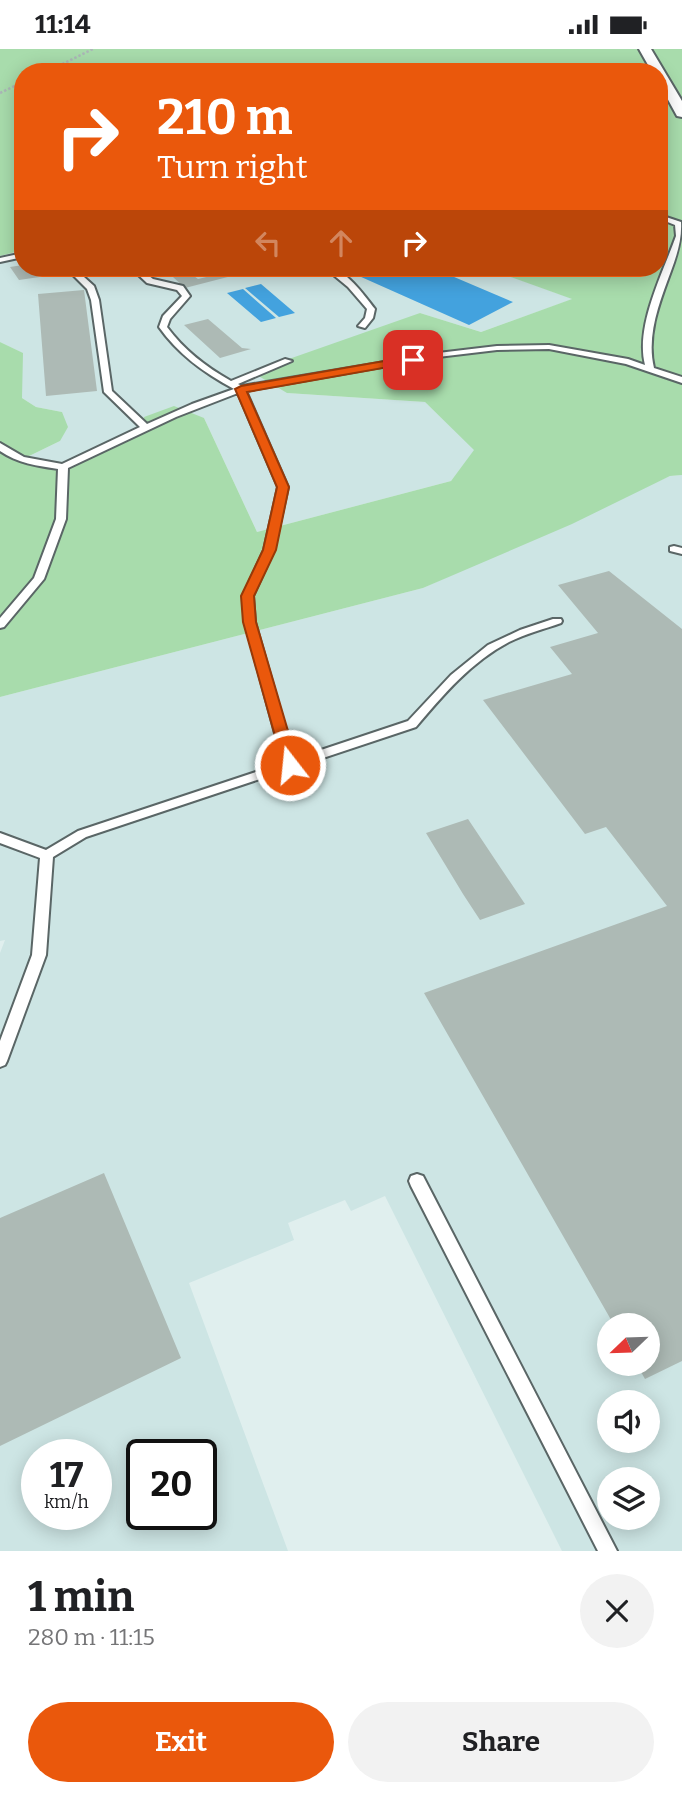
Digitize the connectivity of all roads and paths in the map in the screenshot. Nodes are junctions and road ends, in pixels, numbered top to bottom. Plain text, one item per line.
1 (93, 49) edge
2 (64, 63) edge
3 (668, 89) edge
4 (682, 113) edge
5 (668, 220) edge
6 (668, 272) edge
7 (79, 277) edge
8 (145, 277) edge
9 (341, 277) edge
10 (666, 277) edge
11 (362, 326) dead end
12 (288, 361) dead end
13 (650, 368) junction
14 (682, 380) edge
15 (236, 387) junction
16 (145, 427) junction
17 (0, 446) edge
18 (63, 467) junction
19 (557, 621) dead end
20 (0, 625) edge
21 (290, 765) junction
22 (0, 838) edge
23 (47, 855) junction
24 (0, 1061) edge
25 (417, 1181) dead end
26 (608, 1551) edge

1 - 2 path
3 - 4 street
5 - 6 lane
7 - 16 lane
8 - 15 lane
9 - 11 lane
10 - 13 lane
12 - 15 lane
13 - 14 lane
13 - 15 lane
15 - 16 lane
15 - 21 lane
16 - 18 lane
17 - 18 lane
18 - 20 lane
19 - 21 lane
21 - 23 lane
22 - 23 lane
23 - 24 lane
25 - 26 lane

